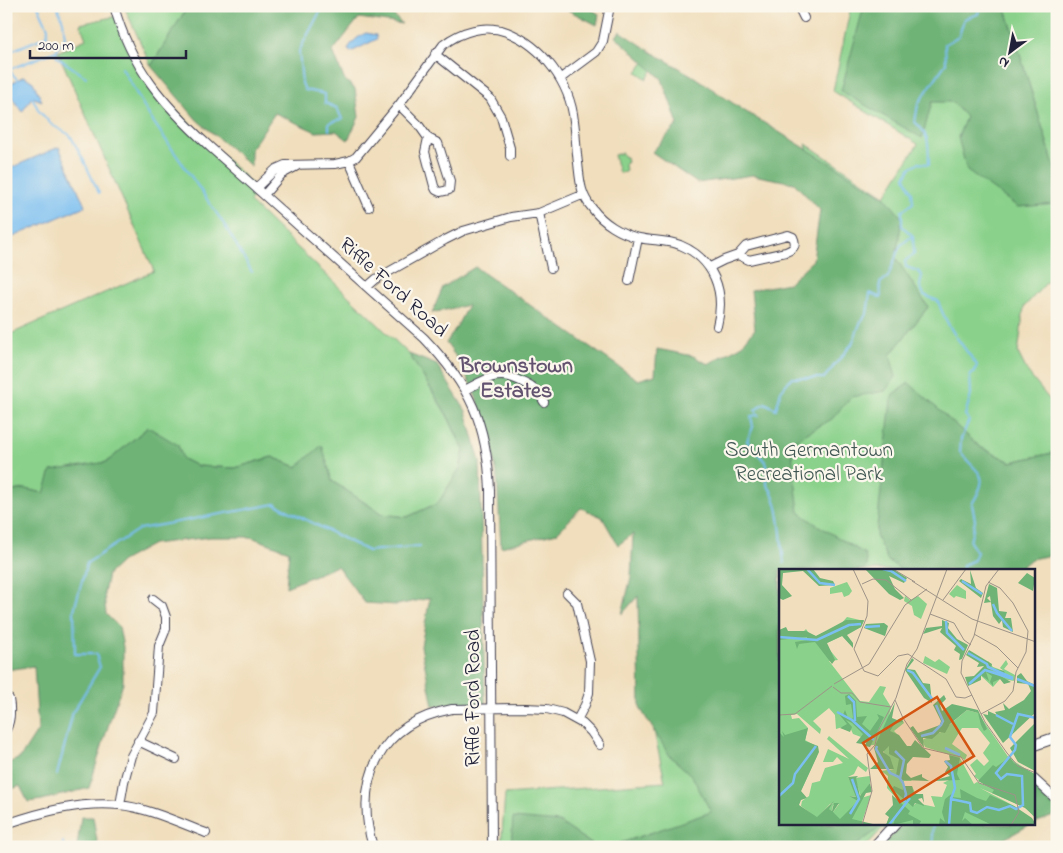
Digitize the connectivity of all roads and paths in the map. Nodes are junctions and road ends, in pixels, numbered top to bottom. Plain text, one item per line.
1 (114, 6) edge
2 (610, 6) edge
3 (795, 6) edge
4 (804, 18) dead end
5 (435, 54) junction
6 (560, 78) junction
7 (399, 105) junction
8 (428, 138) junction
9 (510, 156) dead end
10 (349, 161) junction
11 (299, 165) junction
12 (256, 188) junction
13 (264, 195) junction
14 (582, 195) junction
15 (369, 207) dead end
16 (539, 213) junction
17 (638, 238) junction
18 (738, 256) junction
19 (551, 268) dead end
20 (710, 268) junction
21 (629, 281) dead end
22 (367, 287) junction
23 (717, 326) dead end
24 (465, 390) junction
25 (544, 402) dead end
26 (567, 593) dead end
27 (153, 599) dead end
28 (6, 699) edge
29 (492, 710) junction
30 (577, 720) junction
31 (6, 730) edge
32 (1057, 737) edge
33 (138, 741) junction
34 (1036, 744) edge
35 (600, 745) dead end
36 (176, 759) dead end
37 (1036, 781) edge
38 (1057, 800) edge
39 (120, 805) junction
40 (6, 824) edge
41 (893, 826) edge
42 (206, 833) dead end
43 (373, 847) edge
44 (492, 847) edge
45 (874, 847) edge

1 - 12 street, Riffle Ford Road
2 - 6 street
3 - 4 street
5 - 6 street
5 - 7 street
5 - 9 street
6 - 14 street
7 - 8 street
7 - 10 street
8 - 8 street
10 - 11 street
10 - 15 street
11 - 12 street
11 - 13 street
12 - 13 street, Riffle Ford Road
13 - 22 street, Riffle Ford Road
14 - 16 street
14 - 17 street
16 - 19 street
16 - 22 street
17 - 20 street
17 - 21 street
18 - 18 street
18 - 20 street
20 - 23 street
22 - 24 street, Riffle Ford Road
24 - 25 street
24 - 29 street, Riffle Ford Road
26 - 30 street
27 - 33 street
28 - 31 street
29 - 30 street
29 - 43 street
29 - 44 street, Riffle Ford Road
30 - 35 street
32 - 34 main road
33 - 36 street
33 - 39 street
37 - 38 street
39 - 40 street
39 - 42 street
41 - 45 main road

